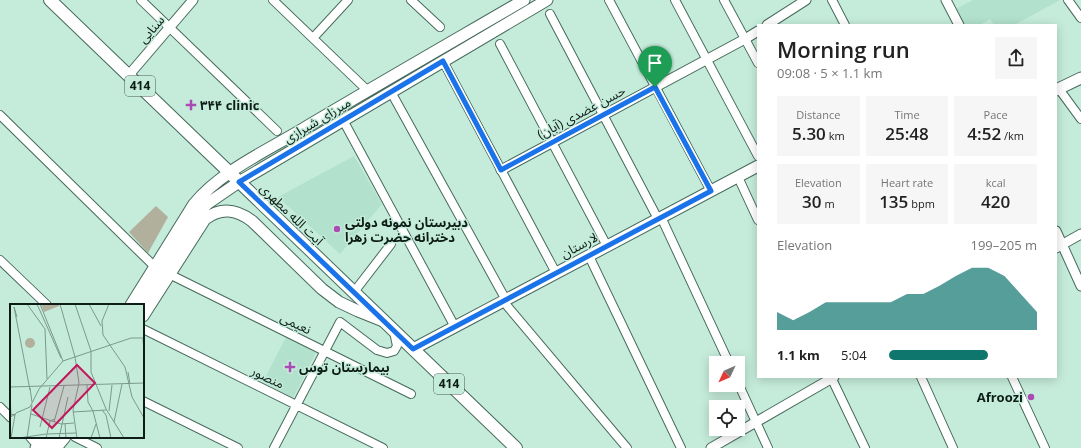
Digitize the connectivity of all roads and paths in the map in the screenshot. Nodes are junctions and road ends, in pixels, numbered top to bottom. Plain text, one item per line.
1 (50, 0) edge
2 (142, 0) edge
3 (193, 0) edge
4 (273, 0) edge
5 (348, 0) edge
6 (411, 0) edge
7 (524, 0) edge
8 (547, 0) edge
9 (609, 0) edge
10 (675, 0) edge
11 (724, 0) edge
12 (806, 0) edge
13 (832, 0) edge
14 (946, 0) edge
15 (1068, 0) edge
16 (550, 14) dead end
17 (1081, 18) edge
18 (769, 24) edge
19 (844, 24) edge
20 (958, 24) edge
21 (170, 27) junction
22 (440, 27) dead end
23 (757, 32) edge
24 (313, 38) junction
25 (745, 39) junction
26 (500, 44) dead end
27 (707, 60) junction
28 (443, 61) junction
29 (757, 61) edge
30 (1081, 71) edge
31 (128, 76) junction
32 (1081, 78) edge
33 (655, 87) junction
34 (1057, 87) edge
35 (368, 91) junction
36 (392, 92) junction
37 (603, 115) junction
38 (0, 116) edge
39 (1081, 119) edge
40 (343, 120) junction
41 (277, 131) dead end
42 (552, 142) junction
43 (757, 154) edge
44 (757, 167) edge
45 (501, 170) junction
46 (229, 173) junction
47 (738, 177) junction
48 (239, 182) junction
49 (711, 191) junction
50 (660, 218) junction
51 (757, 218) edge
52 (1081, 234) edge
53 (1057, 236) edge
54 (391, 244) dead end
55 (607, 246) junction
56 (1059, 247) edge
57 (589, 256) junction
58 (0, 260) edge
59 (155, 266) junction
60 (556, 273) junction
61 (169, 274) junction
62 (1081, 286) edge
63 (354, 292) junction
64 (505, 300) junction
65 (46, 304) edge
66 (132, 304) edge
67 (141, 304) edge
68 (144, 314) edge
69 (383, 321) junction
70 (455, 327) junction
71 (144, 329) edge
72 (393, 330) junction
73 (413, 349) junction
74 (325, 351) junction
75 (726, 356) edge
76 (830, 378) edge
77 (832, 378) edge
78 (921, 378) edge
79 (1012, 378) edge
80 (742, 392) edge
81 (411, 394) dead end
82 (144, 401) edge
83 (297, 405) junction
84 (0, 407) edge
85 (10, 417) edge
86 (756, 422) junction
87 (31, 438) edge
88 (53, 438) edge
89 (64, 438) edge
90 (77, 438) edge
91 (41, 445) edge
92 (56, 448) edge
93 (97, 448) edge
94 (238, 448) edge
95 (274, 448) edge
96 (383, 448) edge
97 (516, 448) edge
98 (627, 448) edge
99 (681, 448) edge
100 (712, 448) edge
101 (768, 448) edge
102 (865, 448) edge
103 (953, 448) edge
104 (1045, 448) edge

1 - 31 main road, آیت الله مطهری / 414
2 - 21 street
3 - 21 street, سنایی
4 - 24 street
5 - 24 street
6 - 22 street
7 - 35 main road, میرزای شیرازی
8 - 28 main road, میرزای شیرازی
9 - 33 street
10 - 27 street
11 - 25 street
12 - 18 street
13 - 19 street
14 - 20 street
15 - 17 street
16 - 37 street
21 - 31 street, سنایی
21 - 41 street
23 - 25 street, حسن عضدی (آبان)
24 - 35 street
25 - 27 street, حسن عضدی (آبان)
25 - 29 street
26 - 42 street
27 - 33 street, حسن عضدی (آبان)
27 - 43 street
28 - 36 main road, میرزای شیرازی
28 - 45 street
30 - 34 main road
31 - 46 main road, آیت الله مطهری / 414
32 - 34 main road
33 - 37 street, حسن عضدی (آبان)
33 - 49 street
34 - 39 street
35 - 46 main road, میرزای شیرازی
36 - 40 main road, میرزای شیرازی
36 - 64 street
37 - 42 street, حسن عضدی (آبان)
37 - 50 street
38 - 59 street
40 - 48 main road, میرزای شیرازی
40 - 70 street
42 - 45 street, حسن عضدی (آبان)
42 - 55 street
44 - 47 main road, لارستان
45 - 60 street
46 - 48 main road, آیت الله مطهری / 414
46 - 59 main road, میرزای شیرازی
47 - 49 main road, لارستان
47 - 51 street
48 - 63 main road, آیت الله مطهری / 414
48 - 67 main road, میرزای شیرازی
49 - 50 main road, لارستان
50 - 55 main road, لارستان
50 - 75 street
52 - 56 street
53 - 56 street
54 - 63 street
55 - 57 main road, لارستان
56 - 62 street
57 - 60 main road, لارستان
57 - 99 street
58 - 65 street
59 - 66 main road, میرزای شیرازی
60 - 64 main road, لارستان
61 - 68 main road
61 - 69 main road
61 - 74 street, نعیمی
63 - 69 main road, آیت الله مطهری / 414
64 - 70 main road, لارستان
64 - 98 street
69 - 72 main road, آیت الله مطهری / 414
70 - 73 main road, لارستان
71 - 83 street, منصور
72 - 73 main road, آیت الله مطهری / 414
72 - 74 street
73 - 97 main road, آیت الله مطهری / 414
74 - 81 street, نعیمی
74 - 83 street
76 - 86 street
77 - 102 street
78 - 103 street
79 - 104 street
80 - 86 street
82 - 94 street
83 - 95 street
83 - 96 street, منصور
84 - 85 street
86 - 100 street
86 - 101 street
87 - 91 street
88 - 91 main road
89 - 92 main road
90 - 93 street

